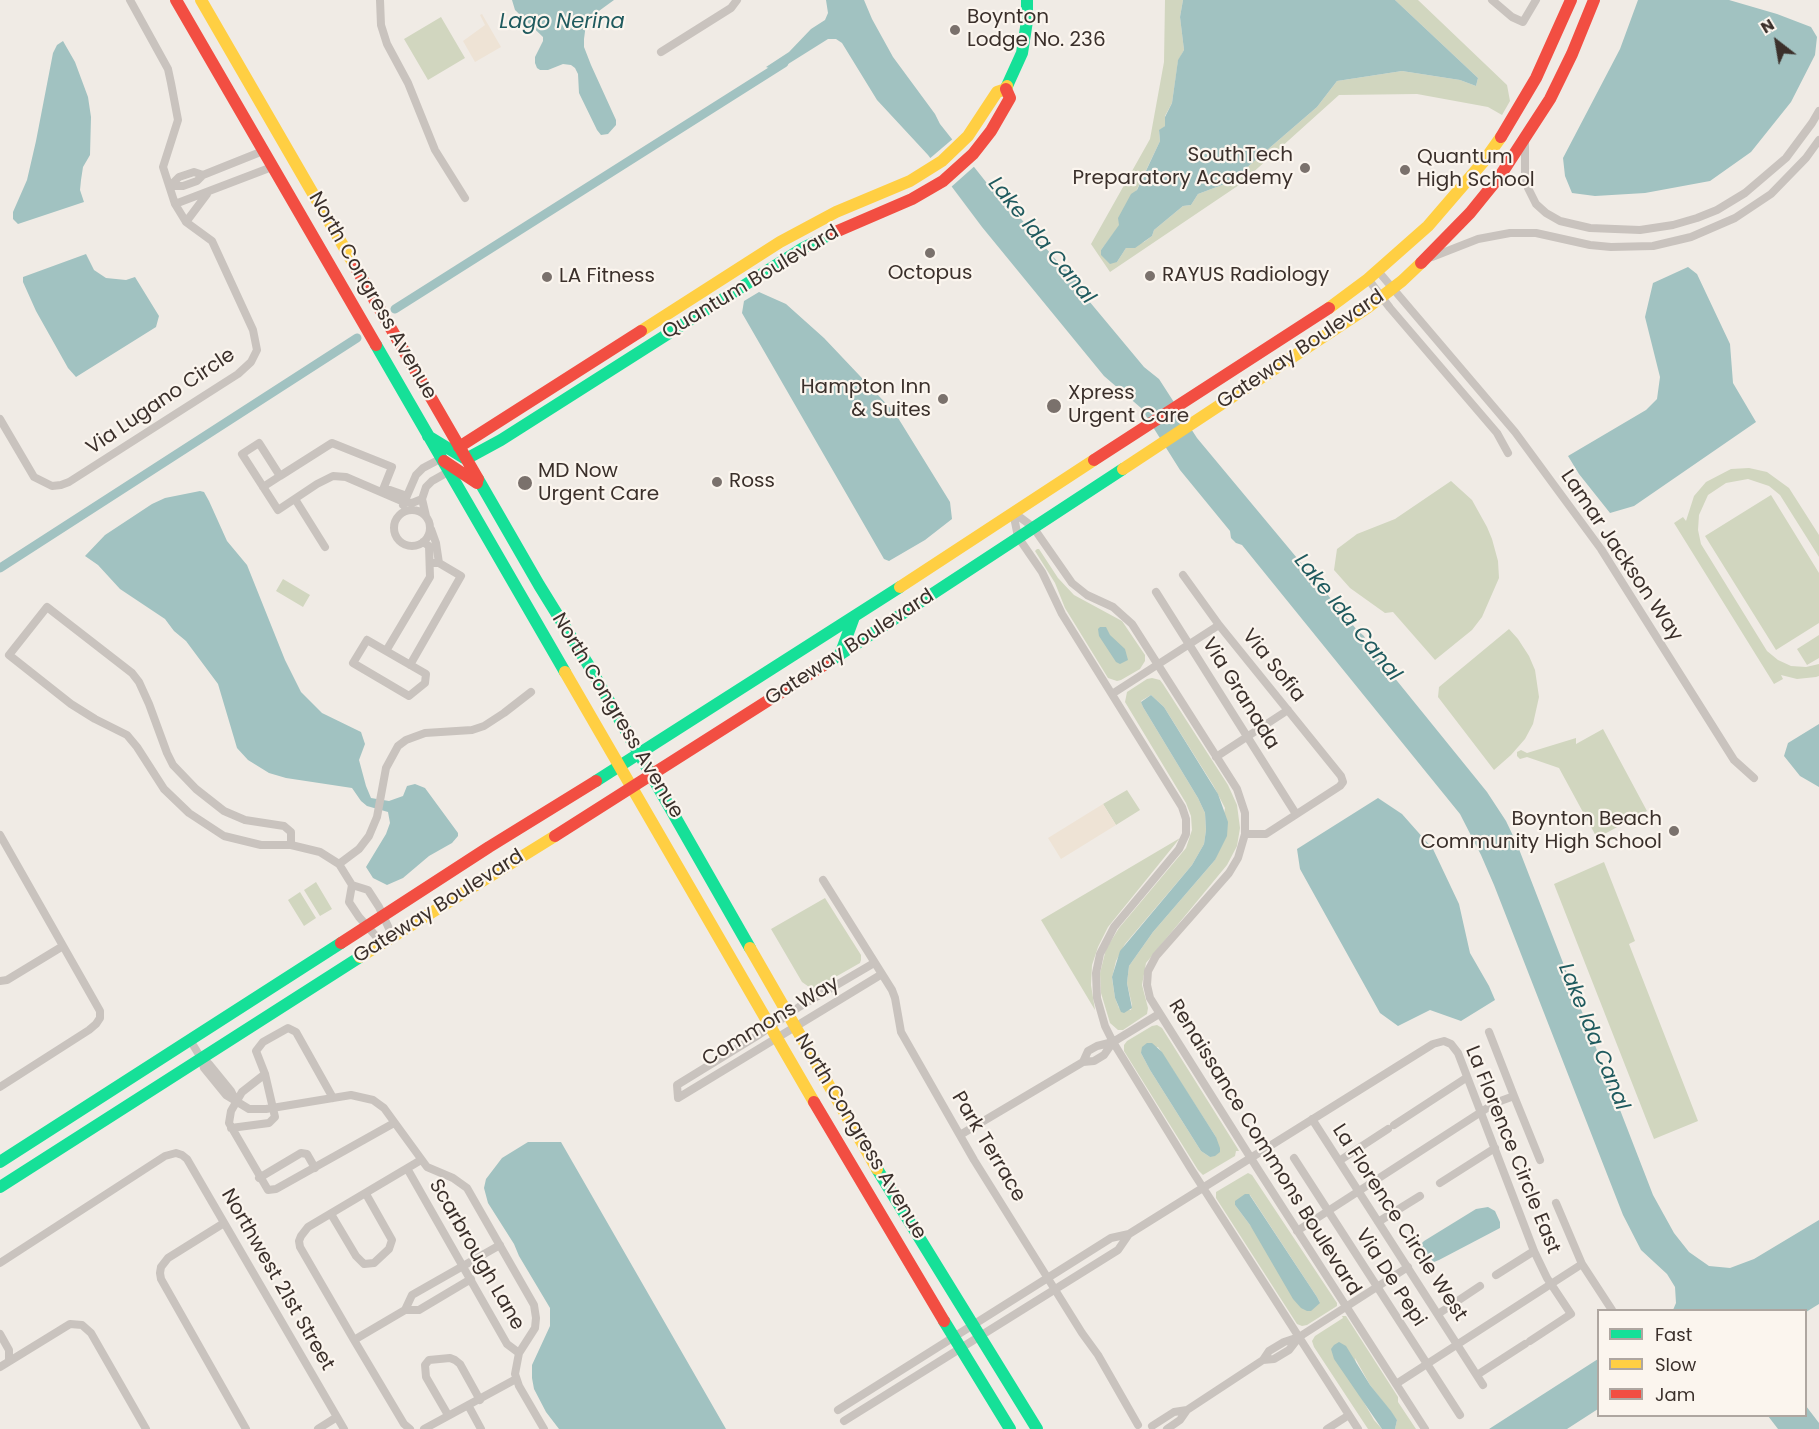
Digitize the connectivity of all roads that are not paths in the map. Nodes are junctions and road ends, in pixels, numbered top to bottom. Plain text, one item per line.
1 (130, 0) edge
2 (176, 0) edge
3 (201, 0) edge
4 (380, 0) edge
5 (737, 0) edge
6 (1027, 0) edge
7 (1492, 0) edge
8 (1536, 0) edge
9 (1570, 0) edge
10 (1594, 0) edge
11 (661, 52) dead end
12 (1006, 89) junction
13 (1819, 111) edge
14 (247, 124) junction
15 (279, 135) junction
16 (1525, 139) junction
17 (1819, 141) edge
18 (263, 151) junction
19 (294, 161) junction
20 (272, 167) junction
21 (170, 186) junction
22 (207, 193) junction
23 (465, 198) dead end
24 (175, 204) junction
25 (186, 222) junction
26 (1426, 259) junction
27 (1373, 275) junction
28 (1393, 288) junction
29 (1382, 297) junction
30 (1466, 375) junction
31 (1455, 385) junction
32 (0, 419) edge
33 (427, 435) junction
34 (459, 447) junction
35 (1508, 453) dead end
36 (440, 459) junction
37 (466, 459) junction
38 (448, 472) junction
39 (280, 476) junction
40 (481, 485) junction
41 (264, 487) junction
42 (382, 492) junction
43 (295, 499) junction
44 (406, 499) junction
45 (422, 499) junction
46 (1013, 512) junction
47 (426, 517) junction
48 (398, 518) junction
49 (430, 527) junction
50 (1033, 527) junction
51 (1018, 537) junction
52 (423, 542) junction
53 (325, 548) dead end
54 (435, 563) junction
55 (1183, 575) dead end
56 (1156, 592) dead end
57 (854, 617) junction
58 (1219, 625) junction
59 (1189, 645) junction
60 (386, 651) junction
61 (840, 655) junction
62 (410, 665) junction
63 (1158, 665) junction
64 (531, 692) dead end
65 (1112, 694) junction
66 (1288, 710) junction
67 (1247, 736) junction
68 (640, 754) junction
69 (1216, 757) junction
70 (618, 767) junction
71 (652, 776) junction
72 (1754, 778) dead end
73 (631, 789) junction
74 (1296, 814) junction
75 (1245, 834) junction
76 (0, 835) edge
77 (291, 845) junction
78 (339, 864) junction
79 (824, 880) dead end
80 (352, 885) junction
81 (383, 916) junction
82 (367, 926) junction
83 (387, 940) junction
84 (63, 946) junction
85 (874, 963) junction
86 (882, 974) junction
87 (1, 981) edge
88 (1159, 1014) junction
89 (787, 1015) junction
90 (794, 1026) junction
91 (1489, 1032) dead end
92 (773, 1033) junction
93 (190, 1040) junction
94 (1113, 1042) junction
95 (201, 1058) junction
96 (266, 1074) junction
97 (1466, 1078) junction
98 (0, 1087) edge
99 (1514, 1096) junction
100 (333, 1098) junction
101 (236, 1102) junction
102 (273, 1108) junction
103 (1480, 1112) junction
104 (1312, 1119) junction
105 (394, 1123) junction
106 (231, 1128) junction
107 (960, 1135) junction
108 (1495, 1148) junction
109 (1294, 1158) dead end
110 (1251, 1159) junction
111 (421, 1160) junction
112 (1539, 1160) dead end
113 (1339, 1161) junction
114 (0, 1162) edge
115 (315, 1168) junction
116 (408, 1170) junction
117 (259, 1178) junction
118 (1440, 1183) dead end
119 (0, 1187) edge
120 (1204, 1187) junction
121 (1358, 1191) junction
122 (366, 1194) junction
123 (1420, 1196) dead end
124 (1556, 1203) dead end
125 (1328, 1211) junction
126 (331, 1214) junction
127 (1378, 1222) junction
128 (225, 1223) junction
129 (1297, 1231) junction
130 (1129, 1234) junction
131 (500, 1245) junction
132 (1534, 1251) junction
133 (0, 1263) edge
134 (1581, 1264) junction
135 (463, 1265) junction
136 (1408, 1267) junction
137 (1497, 1275) dead end
138 (1048, 1278) junction
139 (471, 1279) junction
140 (1552, 1284) junction
141 (1377, 1287) junction
142 (1480, 1287) dead end
143 (1055, 1289) junction
144 (1349, 1305) junction
145 (1611, 1309) edge
146 (405, 1310) junction
147 (1438, 1314) junction
148 (974, 1324) junction
149 (0, 1334) edge
150 (982, 1336) junction
151 (1299, 1337) junction
152 (953, 1338) junction
153 (354, 1340) junction
154 (1457, 1344) junction
155 (960, 1350) junction
156 (519, 1353) junction
157 (0, 1354) edge
158 (9, 1361) junction
159 (1426, 1364) junction
160 (0, 1367) edge
161 (902, 1370) junction
162 (1477, 1375) junction
163 (516, 1379) junction
164 (909, 1382) junction
165 (1396, 1384) junction
166 (1483, 1385) dead end
167 (480, 1400) junction
168 (468, 1405) junction
169 (838, 1410) dead end
170 (1186, 1410) junction
171 (448, 1415) junction
172 (1349, 1415) junction
173 (1460, 1415) dead end
174 (337, 1417) junction
175 (844, 1422) dead end
176 (1136, 1427) edge
177 (1154, 1427) edge
178 (146, 1429) edge
179 (246, 1429) edge
180 (318, 1429) edge
181 (344, 1429) edge
182 (410, 1429) edge
183 (424, 1429) edge
184 (481, 1429) edge
185 (544, 1429) edge
186 (1010, 1429) edge
187 (1037, 1429) edge
188 (1167, 1429) edge
189 (1327, 1429) edge
190 (1358, 1429) edge
191 (1425, 1429) edge

1 - 21 street, Via Lugano Circle
2 - 14 main road, North Congress Avenue
3 - 15 main road, North Congress Avenue
4 - 23 street
5 - 11 street
6 - 12 main road, Quantum Boulevard
7 - 8 street
9 - 27 main road, Gateway Boulevard
10 - 16 main road, Gateway Boulevard
12 - 34 main road, Quantum Boulevard
12 - 37 main road, Quantum Boulevard
13 - 16 street
14 - 15 main road
14 - 18 main road, North Congress Avenue
15 - 19 main road, North Congress Avenue
16 - 26 main road, Gateway Boulevard
17 - 26 street
18 - 19 main road
18 - 20 main road, North Congress Avenue
18 - 21 street
19 - 34 main road, North Congress Avenue
20 - 22 street
20 - 33 main road, North Congress Avenue
21 - 24 street, Via Lugano Circle
22 - 24 street
22 - 25 street
24 - 25 street, Via Lugano Circle
25 - 32 street, Via Lugano Circle
26 - 28 main road, Gateway Boulevard
27 - 28 street, Lamar Jackson Way
27 - 29 street
27 - 46 main road, Gateway Boulevard
28 - 29 main road, Gateway Boulevard
28 - 30 street, Lamar Jackson Way
29 - 31 street
29 - 50 main road, Gateway Boulevard
30 - 31 street
30 - 72 street, Lamar Jackson Way
31 - 35 street
33 - 36 main road, North Congress Avenue
33 - 37 main road
34 - 37 main road, North Congress Avenue
36 - 38 main road, North Congress Avenue
36 - 40 main road
36 - 44 street
37 - 40 main road, North Congress Avenue
38 - 45 street
38 - 70 main road, North Congress Avenue
39 - 41 street
39 - 41 street
39 - 42 street
40 - 68 main road, North Congress Avenue
41 - 43 street
42 - 43 street
42 - 44 street
43 - 53 street
44 - 45 street
44 - 48 street
45 - 47 street
46 - 50 street, Renaissance Commons Boulevard
46 - 51 street
46 - 57 main road, Gateway Boulevard
47 - 48 street
47 - 49 street
48 - 52 street
49 - 52 street
49 - 54 street
50 - 51 main road, Gateway Boulevard
50 - 63 street, Renaissance Commons Boulevard
51 - 61 main road, Gateway Boulevard
51 - 65 street
52 - 54 street
54 - 60 street
54 - 62 street
55 - 58 street, Via Sofia
56 - 59 street, Via Granada
57 - 61 main road
57 - 68 main road, Gateway Boulevard
58 - 59 street
58 - 66 street, Via Sofia
59 - 63 street
59 - 67 street, Via Granada
60 - 62 street
60 - 62 street
61 - 71 main road, Gateway Boulevard
63 - 65 street
63 - 69 street, Renaissance Commons Boulevard
64 - 78 street
65 - 94 street
66 - 67 street
66 - 74 street, Via Sofia
67 - 69 street
67 - 74 street, Via Granada
68 - 70 main road, Gateway Boulevard
68 - 71 main road, North Congress Avenue
69 - 75 street, Renaissance Commons Boulevard
70 - 73 main road, North Congress Avenue
70 - 81 main road, Gateway Boulevard
71 - 73 main road, Gateway Boulevard
71 - 89 main road, North Congress Avenue
73 - 83 main road, Gateway Boulevard
73 - 92 main road, North Congress Avenue
74 - 75 street
75 - 88 street, Renaissance Commons Boulevard
76 - 84 street
77 - 77 street
77 - 78 street
78 - 80 street
79 - 85 street, Park Terrace
80 - 81 street
80 - 82 street
81 - 82 main road, Gateway Boulevard
81 - 83 street
82 - 83 street
82 - 93 main road, Gateway Boulevard
83 - 95 main road, Gateway Boulevard
84 - 87 street
84 - 98 street
85 - 86 street, Park Terrace
85 - 89 street, Commons Way
86 - 90 street, Commons Way
86 - 107 street, Park Terrace
88 - 94 street
88 - 110 street, Renaissance Commons Boulevard
89 - 90 main road, North Congress Avenue
89 - 92 street, Commons Way
90 - 92 street, Commons Way
90 - 148 main road, North Congress Avenue
91 - 99 street
92 - 92 street, Commons Way
92 - 152 main road, North Congress Avenue
93 - 95 street
93 - 114 main road, Gateway Boulevard
94 - 107 street
94 - 120 street
95 - 101 street
95 - 119 main road, Gateway Boulevard
96 - 100 street
96 - 101 street
96 - 102 street
97 - 103 street, La Florence Circle East
97 - 104 street, La Florence Circle East
97 - 113 street
99 - 103 street
99 - 112 street
100 - 102 street
100 - 105 street
101 - 102 street
101 - 106 street
102 - 106 street
103 - 108 street, La Florence Circle East
103 - 121 street
104 - 110 street
104 - 113 street, La Florence Circle West
105 - 111 street
105 - 115 street
106 - 117 street
107 - 138 street, Park Terrace
108 - 118 street
108 - 132 street, La Florence Circle East
109 - 125 street, Via De Pepi
110 - 120 street
110 - 129 street, Renaissance Commons Boulevard
111 - 116 street
111 - 131 street
113 - 121 street, La Florence Circle West
115 - 117 street
115 - 117 street
116 - 122 street
116 - 135 street, Scarbrough Lane
120 - 130 street
120 - 151 street
121 - 125 street
121 - 127 street, La Florence Circle West
122 - 126 street
122 - 126 street
123 - 127 street
124 - 134 street
125 - 129 street
125 - 141 street, Via De Pepi
126 - 153 street
127 - 136 street, La Florence Circle West
128 - 133 street, Northwest 21st Street
128 - 174 street, Northwest 21st Street
128 - 179 street
129 - 144 street, Renaissance Commons Boulevard
130 - 138 street
130 - 143 street
131 - 135 street
131 - 156 street
132 - 137 street
132 - 140 street, La Florence Circle East
134 - 140 street
134 - 145 street
135 - 139 street, Scarbrough Lane
135 - 146 street
136 - 141 street
136 - 147 street, La Florence Circle West
138 - 143 street, Park Terrace
138 - 148 street
139 - 146 street
139 - 156 street, Scarbrough Lane
140 - 154 street
140 - 162 street, La Florence Circle East
141 - 144 street
141 - 159 street, Via De Pepi
142 - 147 street
143 - 150 street
143 - 176 street, Park Terrace
144 - 151 street
144 - 165 street, Renaissance Commons Boulevard
146 - 153 street
147 - 154 street, La Florence Circle West
148 - 150 main road, North Congress Avenue
148 - 152 street
149 - 158 street
150 - 155 street
150 - 187 main road, North Congress Avenue
151 - 170 street
151 - 172 street
152 - 155 main road, North Congress Avenue
152 - 161 street
153 - 182 street
154 - 159 street
154 - 162 street, La Florence Circle West
155 - 164 street
155 - 186 main road, North Congress Avenue
156 - 163 street
157 - 158 street
158 - 160 street
158 - 178 street
159 - 165 street
159 - 173 street, Via De Pepi
161 - 164 street
161 - 169 street
162 - 166 street, La Florence Circle West
163 - 167 street
163 - 185 street
164 - 175 street
165 - 191 street, Renaissance Commons Boulevard
167 - 168 street
167 - 171 street
168 - 171 street
168 - 184 street
170 - 177 street
170 - 188 street
171 - 183 street
172 - 189 street
172 - 190 street
174 - 180 street
174 - 181 street, Northwest 21st Street
176 - 177 street, Park Terrace

